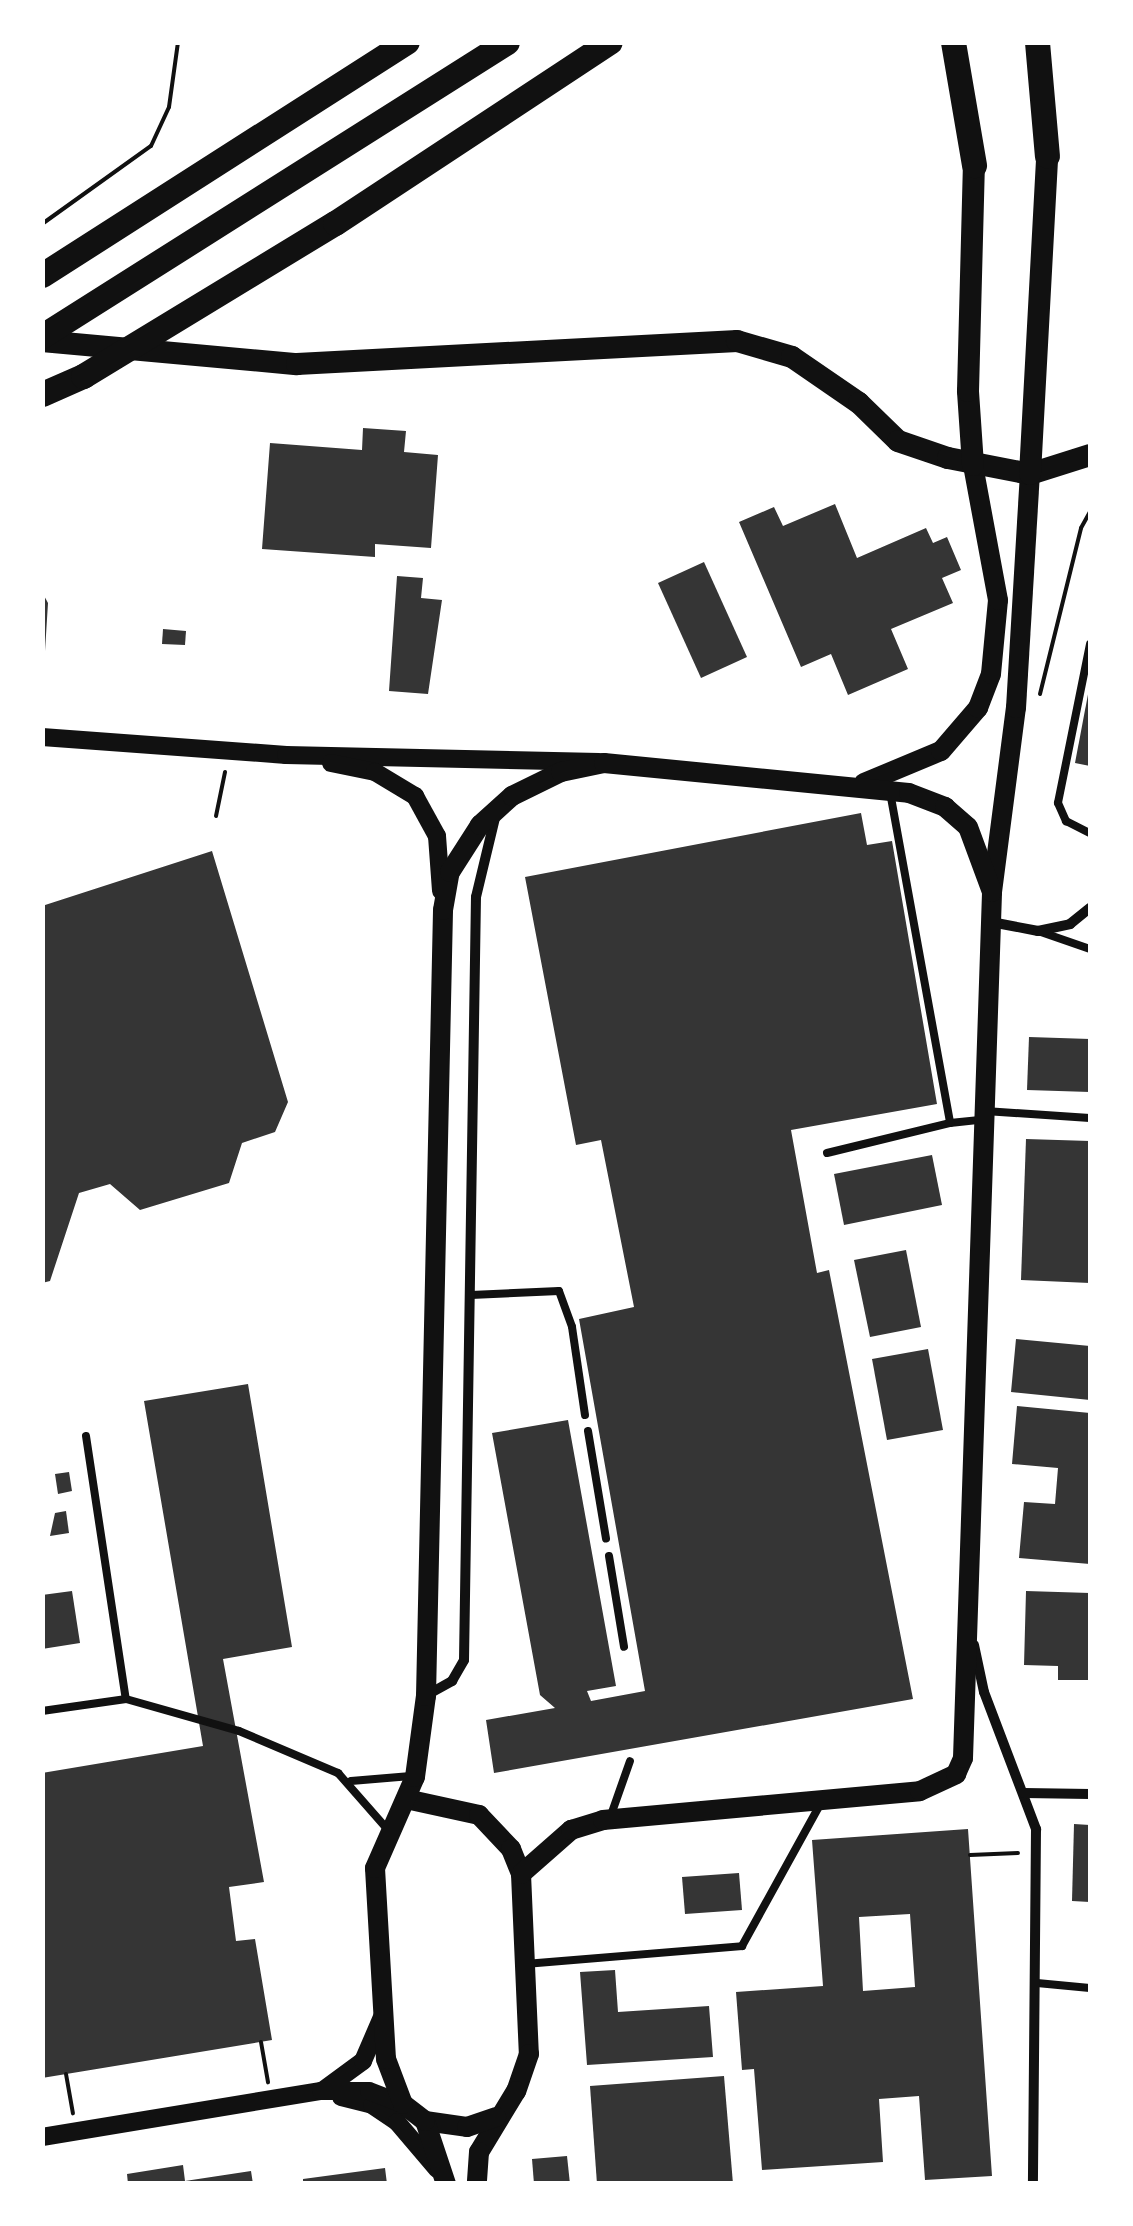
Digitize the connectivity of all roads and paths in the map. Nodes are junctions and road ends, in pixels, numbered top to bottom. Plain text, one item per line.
1 (178, 42) edge
2 (406, 42) edge
3 (507, 42) edge
4 (610, 42) edge
5 (953, 42) edge
6 (1037, 42) edge
7 (1047, 156) joint
8 (974, 165) joint
9 (42, 224) edge
10 (42, 275) edge
11 (42, 338) edge
12 (42, 394) edge
13 (1090, 455) edge
14 (973, 465) junction
15 (1030, 474) junction
16 (1090, 512) edge
17 (1056, 624) dead end
18 (1090, 644) edge
19 (42, 736) edge
20 (230, 750) junction
21 (286, 754) junction
22 (604, 763) junction
23 (862, 784) junction
24 (890, 790) junction
25 (499, 806) junction
26 (216, 816) dead end
27 (1090, 833) edge
28 (992, 892) junction
29 (1090, 908) edge
30 (443, 910) junction
31 (991, 922) junction
32 (1038, 931) junction
33 (1090, 949) edge
34 (985, 1116) junction
35 (1090, 1118) edge
36 (950, 1123) junction
37 (826, 1153) dead end
38 (471, 1295) junction
39 (585, 1414) dead end
40 (588, 1431) dead end
41 (86, 1436) dead end
42 (606, 1539) dead end
43 (609, 1556) dead end
44 (967, 1609) junction
45 (624, 1646) dead end
46 (426, 1696) junction
47 (126, 1699) junction
48 (42, 1711) edge
49 (630, 1762) dead end
50 (415, 1776) junction
51 (352, 1781) junction
52 (1024, 1793) junction
53 (1090, 1794) edge
54 (406, 1800) junction
55 (823, 1800) junction
56 (609, 1820) junction
57 (388, 1830) junction
58 (1038, 1852) junction
59 (970, 1856) dead end
60 (521, 1874) junction
61 (526, 1964) junction
62 (1037, 1984) junction
63 (1090, 1988) edge
64 (382, 2016) junction
65 (261, 2042) dead end
66 (66, 2074) dead end
67 (322, 2091) junction
68 (270, 2100) junction
69 (403, 2104) junction
70 (496, 2117) junction
71 (425, 2121) junction
72 (76, 2132) junction
73 (42, 2138) edge
74 (446, 2182) edge
75 (477, 2184) edge
76 (1034, 2184) edge

1 - 9 path
2 - 10 highway
3 - 11 highway
4 - 12 highway
5 - 8 highway
6 - 7 highway
7 - 15 main road
8 - 14 main road
11 - 14 main road
13 - 15 main road
14 - 15 main road
14 - 23 main road
15 - 28 main road
16 - 17 path
18 - 27 lane
19 - 20 street
20 - 21 street
20 - 26 path
21 - 22 street
21 - 30 street
22 - 23 main road
22 - 25 main road
23 - 24 main road
24 - 28 main road
24 - 36 lane
25 - 30 main road
25 - 38 street
28 - 31 main road
29 - 32 street
30 - 46 main road
31 - 32 street
31 - 34 main road
32 - 33 lane
34 - 35 lane
34 - 36 lane
34 - 44 main road
36 - 37 lane
38 - 39 lane
38 - 46 street
40 - 42 lane
41 - 47 lane
43 - 45 lane
44 - 52 street
44 - 55 main road
46 - 50 main road
47 - 48 lane
47 - 51 lane
49 - 56 lane
50 - 51 lane
50 - 54 main road
51 - 57 lane
52 - 53 street
52 - 58 street
54 - 57 main road
54 - 60 main road
55 - 56 main road
55 - 61 lane
56 - 60 main road
57 - 64 main road
58 - 59 path
58 - 62 street
60 - 61 main road
61 - 70 main road
62 - 63 lane
62 - 76 street
64 - 67 street
64 - 69 main road
65 - 68 path
66 - 72 path
67 - 68 street
67 - 69 street
67 - 74 street
68 - 72 street
69 - 71 main road
70 - 71 main road
70 - 75 main road
71 - 74 main road
72 - 73 street

